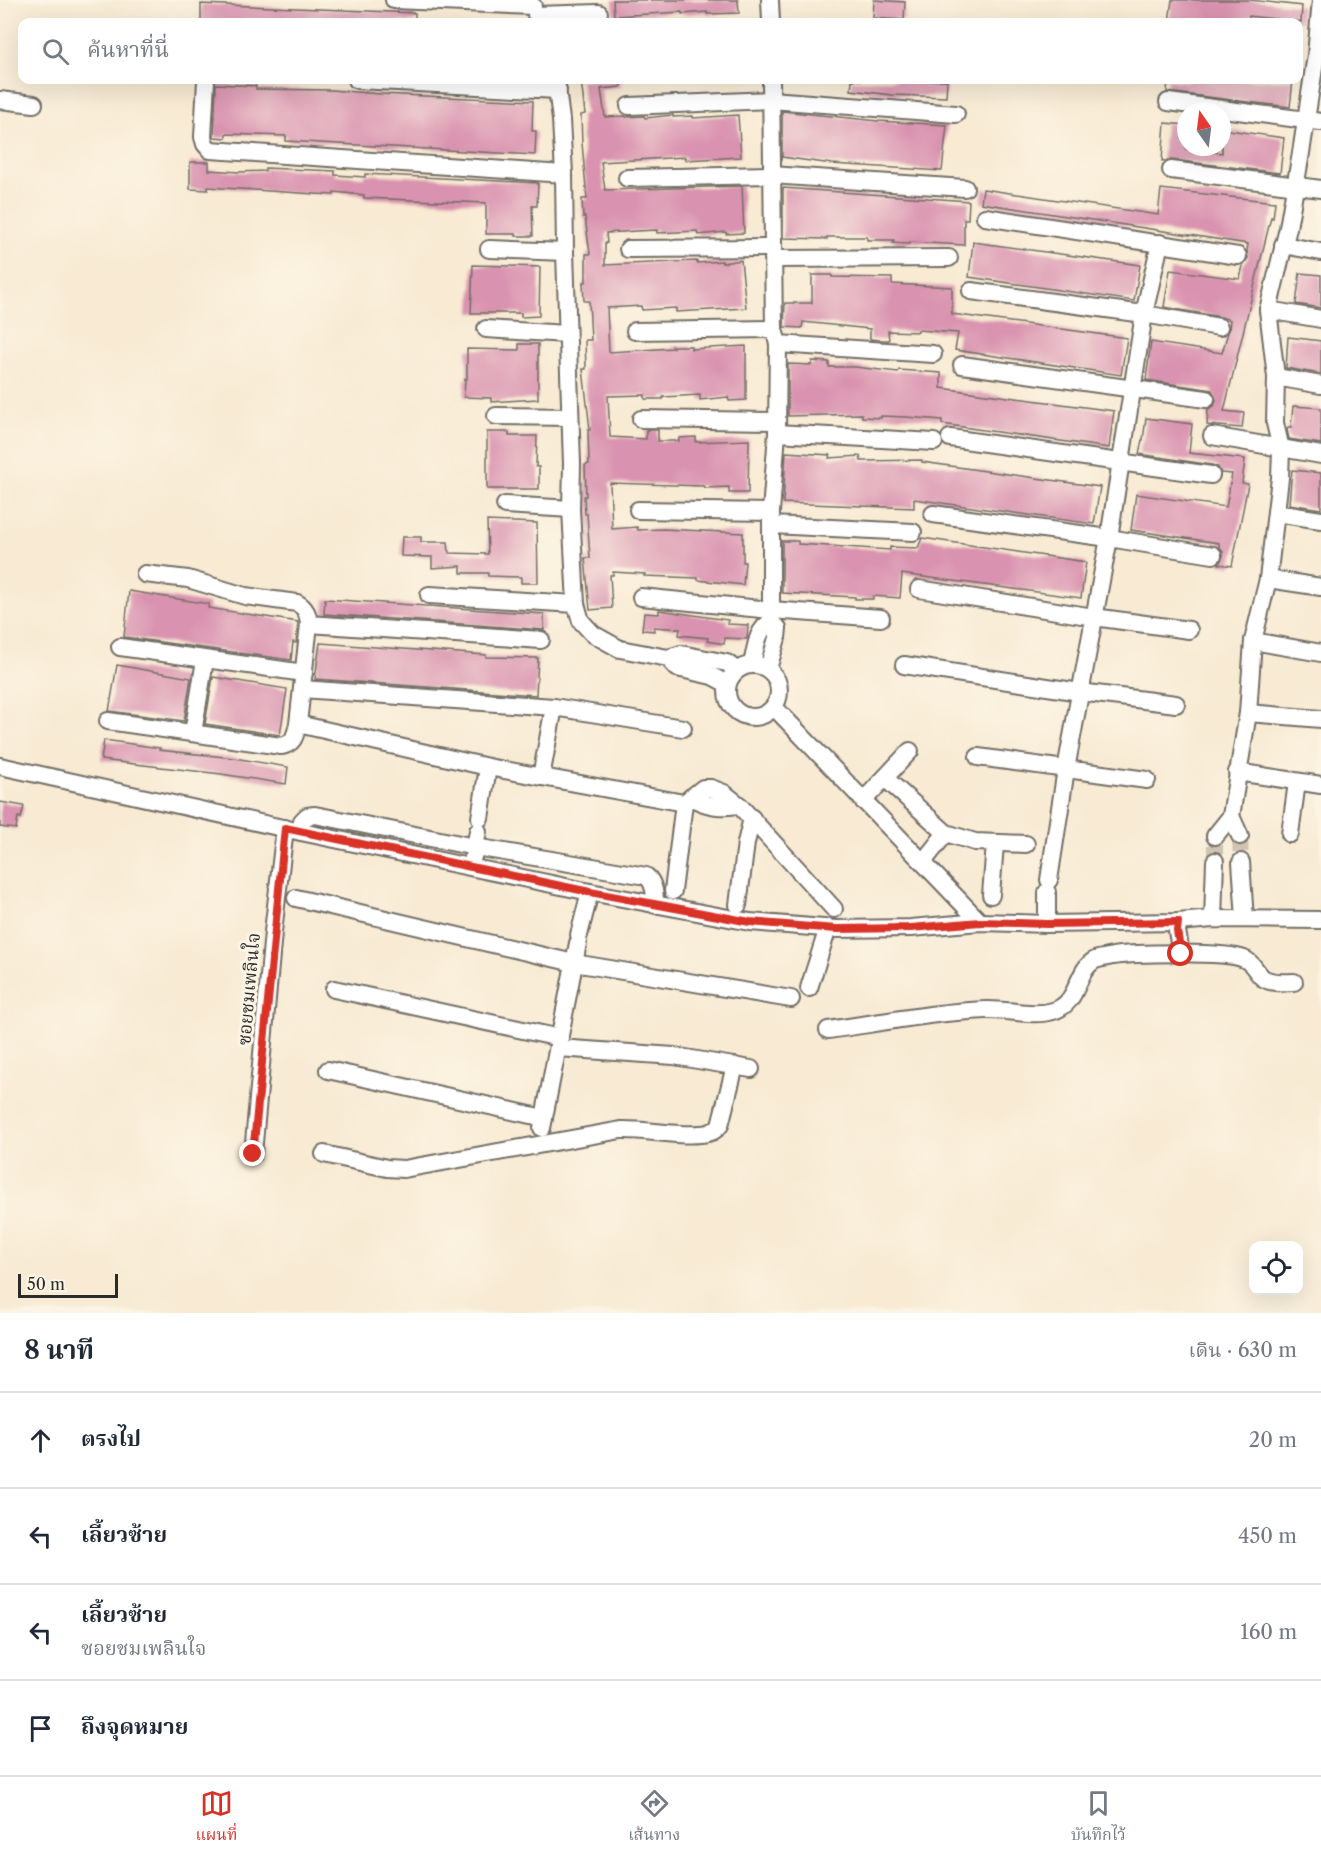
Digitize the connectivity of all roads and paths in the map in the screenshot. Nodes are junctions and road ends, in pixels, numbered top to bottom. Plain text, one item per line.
1 (394, 0) edge
2 (770, 0) edge
3 (1321, 0) edge
4 (534, 11) edge
5 (598, 13) dead end
6 (771, 18) edge
7 (1303, 54) edge
8 (1318, 56) edge
9 (206, 84) edge
10 (517, 84) edge
11 (771, 84) edge
12 (557, 85) edge
13 (0, 100) edge
14 (771, 100) junction
15 (1168, 102) dead end
16 (34, 104) dead end
17 (629, 106) dead end
18 (956, 114) dead end
19 (1313, 121) edge
20 (1171, 170) dead end
21 (564, 174) junction
22 (771, 175) junction
23 (627, 178) dead end
24 (1296, 187) junction
25 (965, 188) dead end
26 (1321, 189) edge
27 (985, 217) dead end
28 (1160, 243) junction
29 (1283, 245) junction
30 (489, 249) dead end
31 (628, 249) dead end
32 (565, 252) junction
33 (1321, 252) edge
34 (773, 253) junction
35 (1238, 256) dead end
36 (949, 258) dead end
37 (971, 291) dead end
38 (1268, 310) junction
39 (1144, 314) junction
40 (1321, 319) edge
41 (1219, 327) dead end
42 (486, 329) dead end
43 (635, 331) dead end
44 (567, 334) junction
45 (776, 337) junction
46 (933, 354) dead end
47 (962, 365) dead end
48 (1276, 377) junction
49 (1321, 385) edge
50 (1132, 387) junction
51 (1206, 399) dead end
52 (495, 416) dead end
53 (569, 417) junction
54 (641, 419) dead end
55 (777, 427) junction
56 (1212, 435) dead end
57 (1281, 449) junction
58 (1321, 455) edge
59 (1121, 462) junction
60 (1211, 475) dead end
61 (506, 506) dead end
62 (571, 509) junction
63 (638, 510) dead end
64 (1276, 513) junction
65 (933, 514) dead end
66 (771, 519) junction
67 (1321, 520) edge
68 (913, 532) dead end
69 (1109, 538) junction
70 (1213, 555) dead end
71 (145, 574) dead end
72 (1268, 579) junction
73 (1321, 587) edge
74 (919, 589) dead end
75 (429, 595) dead end
76 (641, 597) dead end
77 (576, 604) junction
78 (771, 616) junction
79 (881, 618) dead end
80 (1095, 618) junction
81 (309, 624) junction
82 (1189, 630) dead end
83 (541, 640) dead end
84 (1253, 641) junction
85 (120, 647) dead end
86 (1321, 653) edge
87 (668, 658) junction
88 (205, 660) junction
89 (904, 665) dead end
90 (752, 668) junction
91 (303, 681) junction
92 (727, 684) junction
93 (1080, 692) junction
94 (1176, 704) dead end
95 (554, 707) junction
96 (774, 707) junction
97 (1248, 713) junction
98 (1321, 719) edge
99 (108, 721) dead end
100 (298, 724) junction
101 (683, 728) dead end
102 (193, 733) junction
103 (910, 751) dead end
104 (978, 757) dead end
105 (0, 766) edge
106 (488, 766) junction
107 (1066, 769) junction
108 (1237, 772) junction
109 (541, 777) junction
110 (886, 779) junction
111 (1147, 780) dead end
112 (1297, 782) junction
113 (1321, 785) edge
114 (687, 800) junction
115 (863, 801) junction
116 (1231, 816) junction
117 (752, 818) junction
118 (293, 830) junction
119 (478, 832) junction
120 (946, 833) junction
121 (1290, 834) dead end
122 (1215, 836) tunnel mouth
123 (1240, 836) tunnel mouth
124 (995, 844) junction
125 (1026, 844) dead end
126 (1215, 861) tunnel mouth
127 (1241, 861) tunnel mouth
128 (922, 862) junction
129 (472, 867) junction
130 (673, 891) dead end
131 (991, 895) dead end
132 (296, 897) dead end
133 (588, 899) junction
134 (655, 905) junction
135 (738, 905) dead end
136 (834, 909) dead end
137 (1213, 919) junction
138 (1245, 919) junction
139 (1321, 920) edge
140 (980, 922) junction
141 (1047, 924) junction
142 (826, 934) junction
143 (1179, 938) junction
144 (574, 963) junction
145 (1294, 982) dead end
146 (809, 988) dead end
147 (334, 989) dead end
148 (791, 999) dead end
149 (828, 1030) dead end
150 (559, 1043) junction
151 (328, 1070) dead end
152 (544, 1118) junction
153 (539, 1143) junction
154 (253, 1154) dead end
155 (324, 1154) dead end

1 - 4 street
2 - 6 street
3 - 8 street
4 - 5 street
7 - 8 street
8 - 19 street
9 - 21 street
10 - 12 street
11 - 14 street
12 - 21 street
13 - 16 street
14 - 17 street
14 - 18 street
14 - 22 street
15 - 19 street
19 - 24 street
20 - 24 street
21 - 32 street
22 - 23 street
22 - 25 street
22 - 34 street
24 - 26 street
24 - 29 street
27 - 28 street
28 - 35 street
28 - 39 street
29 - 33 street
29 - 38 street
30 - 32 street
31 - 34 street
32 - 44 street
34 - 36 street
34 - 45 street
37 - 39 street
38 - 40 street
38 - 48 street
39 - 41 street
39 - 50 street
42 - 44 street
43 - 45 street
44 - 53 street
45 - 46 street
45 - 55 street
47 - 50 street
48 - 49 street
48 - 57 street
50 - 51 street
50 - 59 street
52 - 53 street
53 - 62 street
54 - 55 street
55 - 59 street
55 - 66 street
56 - 57 street
57 - 58 street
57 - 64 street
59 - 60 street
59 - 69 street
61 - 62 street
62 - 77 street
63 - 66 street
64 - 67 street
64 - 72 street
65 - 69 street
66 - 68 street
66 - 78 street
69 - 70 street
69 - 80 street
71 - 81 street
72 - 73 street
72 - 84 street
74 - 80 street
75 - 77 street
76 - 78 street
77 - 87 street
78 - 79 street
78 - 90 street
80 - 82 street
80 - 93 street
81 - 83 street
81 - 91 street
84 - 86 street
84 - 97 street
85 - 88 street
87 - 90 street
87 - 92 street
88 - 91 street
88 - 102 street
89 - 93 street
90 - 92 street
90 - 96 street
91 - 95 street
91 - 100 street
92 - 96 street
93 - 94 street
93 - 107 street
95 - 101 street
95 - 109 street
96 - 115 street
97 - 98 street
97 - 108 street
99 - 102 street
100 - 102 street
100 - 106 street
103 - 110 street
104 - 107 street
105 - 118 street
106 - 109 street
106 - 119 street
107 - 111 street
107 - 141 street
108 - 112 street
108 - 116 street
109 - 114 street
110 - 115 street
110 - 120 street
112 - 113 street
112 - 121 street
114 - 117 street
114 - 130 street
115 - 128 street
116 - 122 street
116 - 123 street
117 - 135 street
117 - 136 street
118 - 119 street
118 - 129 street
118 - 154 street, ซอยชมเพลินใจ
119 - 129 street
119 - 134 street
120 - 124 street
120 - 128 street
124 - 125 street
124 - 131 street
126 - 137 street
127 - 138 street
128 - 140 street
129 - 133 street
132 - 144 street
133 - 134 street
133 - 144 street
134 - 142 street
137 - 138 street
137 - 143 street
138 - 139 street
140 - 141 street
140 - 142 street
141 - 143 street
142 - 146 street
143 - 145 street
143 - 149 street
144 - 148 street
144 - 150 street
147 - 150 street
150 - 152 street
150 - 153 street
151 - 152 street
152 - 153 street
153 - 155 street

